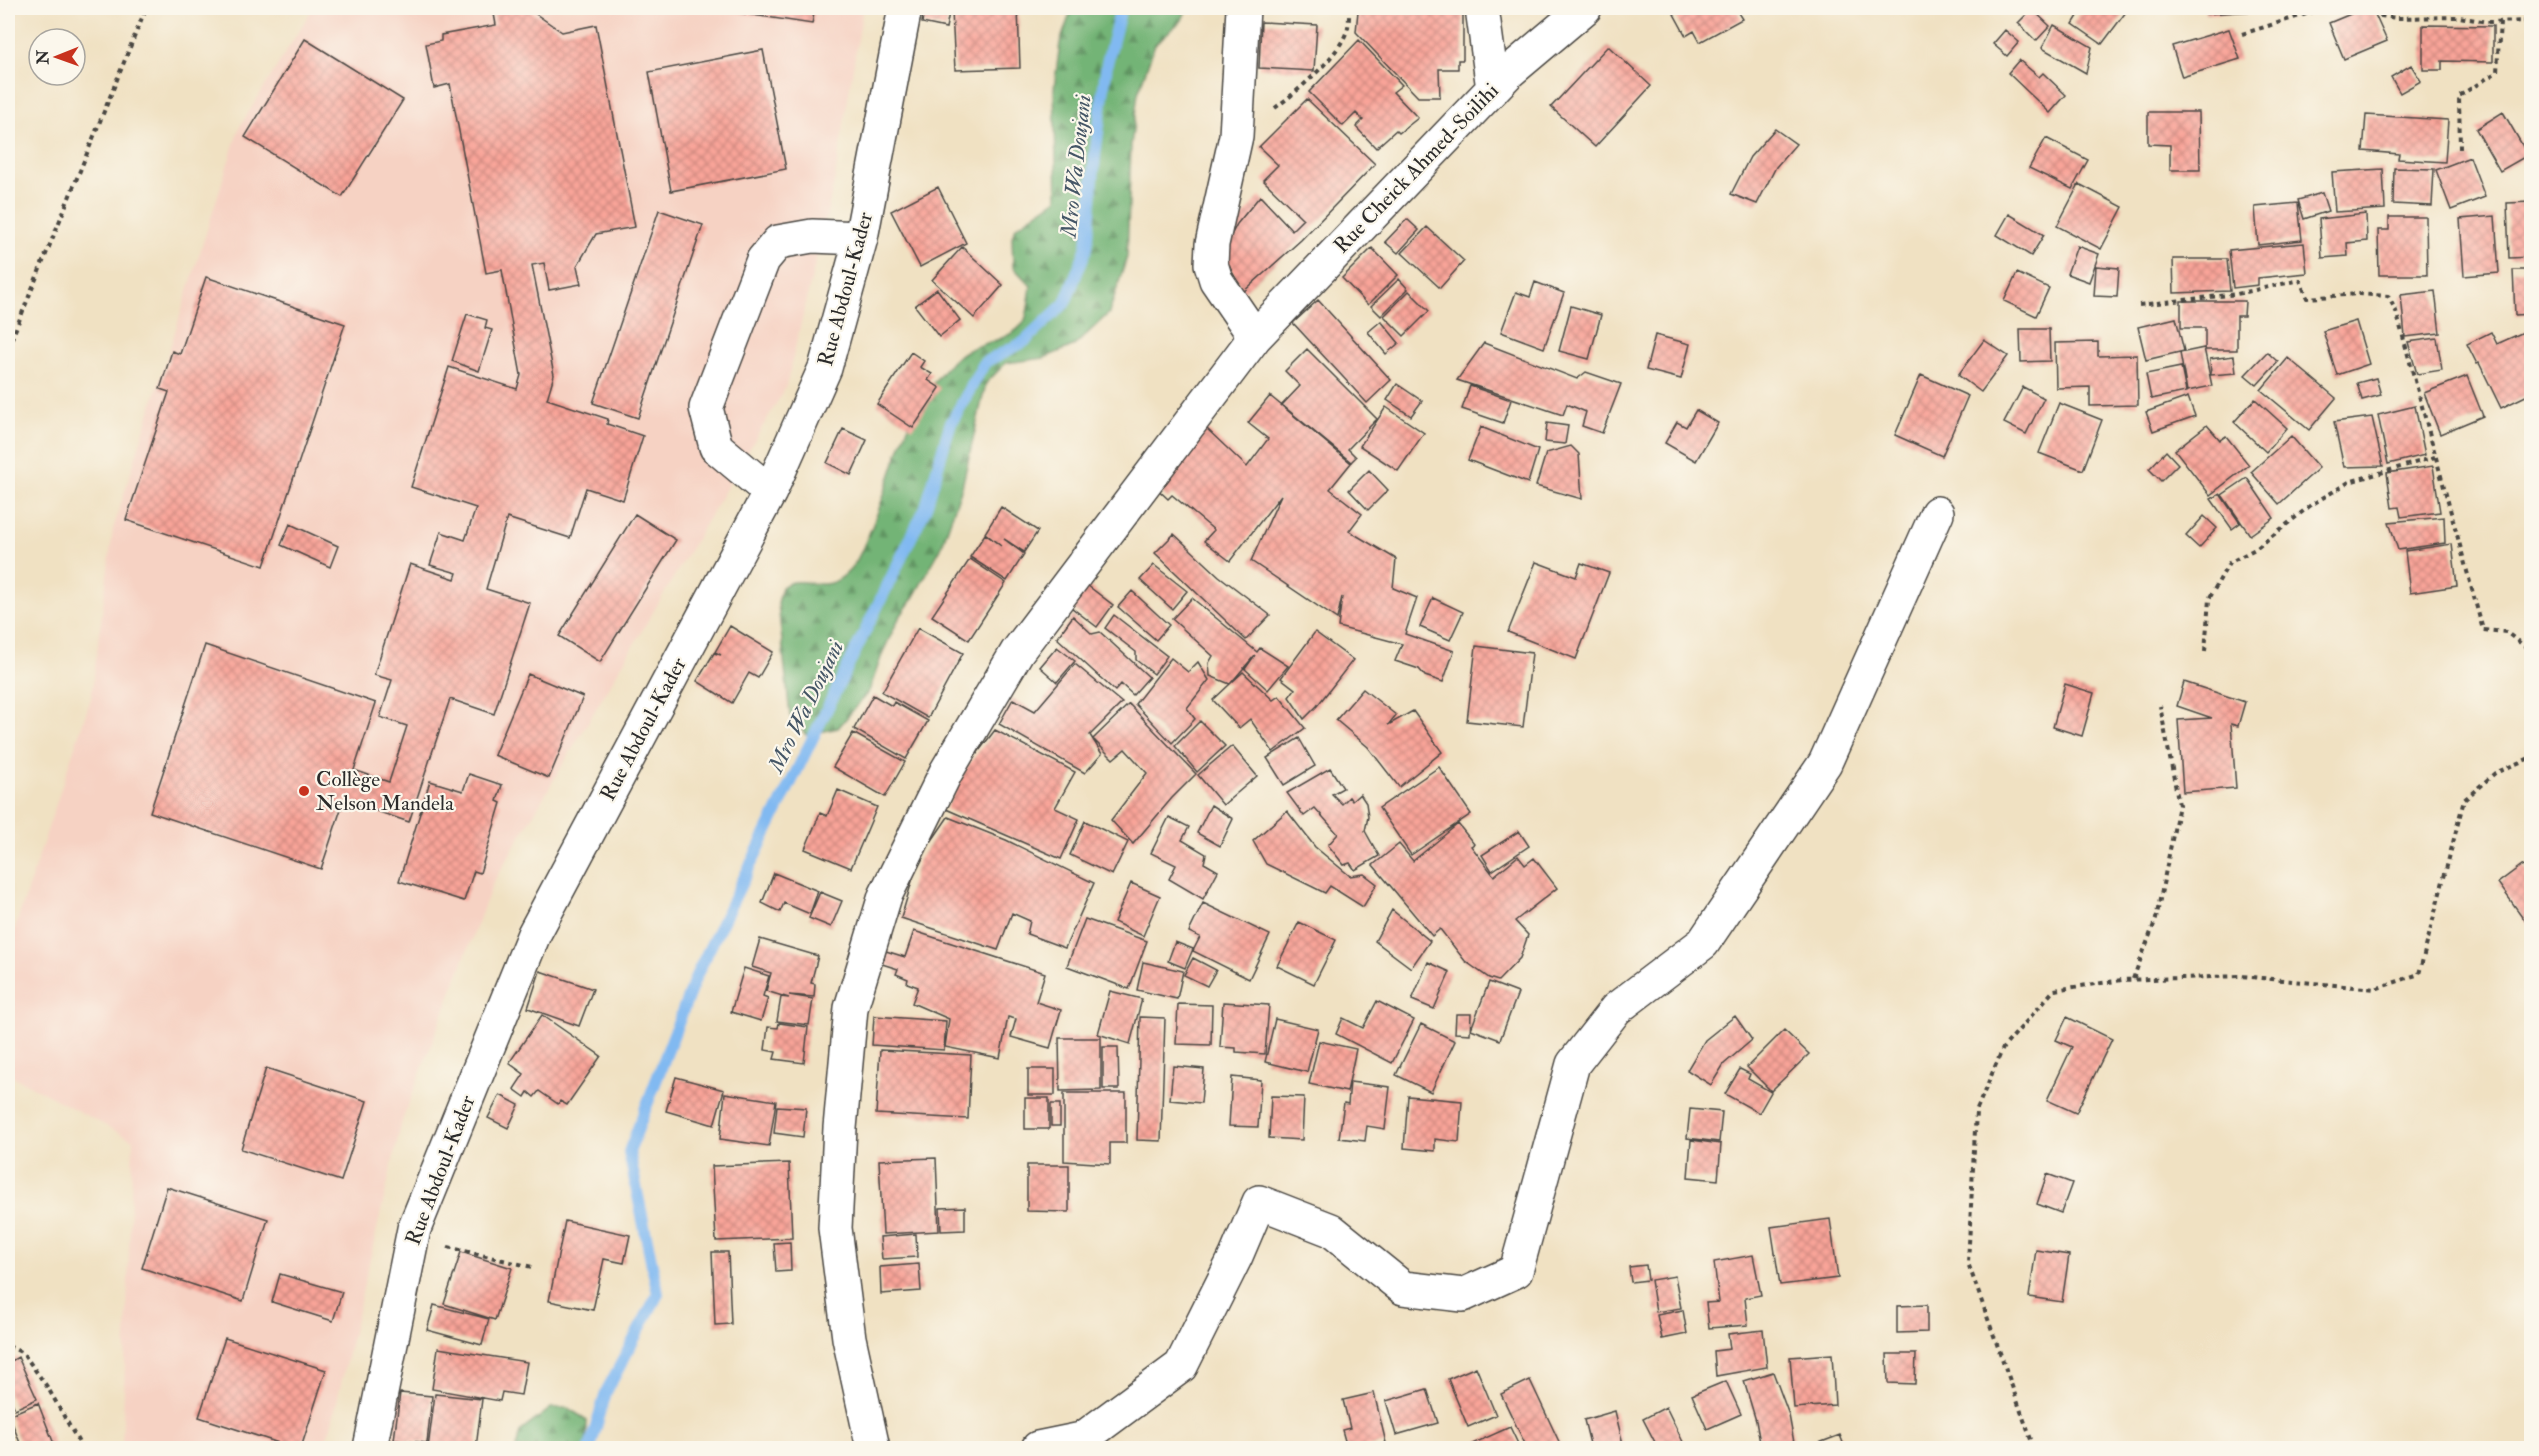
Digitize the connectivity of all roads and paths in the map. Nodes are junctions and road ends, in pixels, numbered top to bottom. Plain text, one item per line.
1 (146, 8) edge
2 (905, 8) edge
3 (1243, 8) edge
4 (1350, 8) edge
5 (1482, 8) edge
6 (1585, 8) edge
7 (2329, 8) edge
8 (2375, 8) edge
9 (2319, 9) edge
10 (2500, 21) junction
11 (2532, 21) edge
12 (2242, 34) dead end
13 (1493, 89) junction
14 (1236, 136) junction
15 (2460, 149) dead end
16 (861, 238) junction
17 (2139, 305) dead end
18 (1255, 337) junction
19 (8, 348) edge
20 (2435, 457) junction
21 (770, 492) junction
22 (1937, 513) dead end
23 (2205, 651) dead end
24 (2532, 652) edge
25 (2160, 706) dead end
26 (2532, 757) edge
27 (2133, 979) junction
28 (411, 1240) junction
29 (532, 1267) dead end
30 (8, 1346) edge
31 (82, 1449) edge
32 (370, 1449) edge
33 (873, 1449) edge
34 (1038, 1449) edge
35 (2034, 1449) edge

1 - 19 path
2 - 16 street, Rue Abdoul-Kader
3 - 14 street
4 - 14 path
5 - 13 street
6 - 13 street, Rue Cheick Ahmed-Soilihi
7 - 9 path
8 - 10 path
9 - 12 path
10 - 11 path
10 - 15 path
13 - 18 street, Rue Cheick Ahmed-Soilihi
14 - 18 street
16 - 21 street, Rue Abdoul-Kader
16 - 21 street
17 - 20 path
18 - 33 street, Rue Cheick Ahmed-Soilihi
20 - 23 path
20 - 24 path
21 - 28 street, Rue Abdoul-Kader
22 - 34 street
25 - 27 path
26 - 27 path
27 - 35 path
28 - 29 path
28 - 32 street, Rue Abdoul-Kader
30 - 31 path

